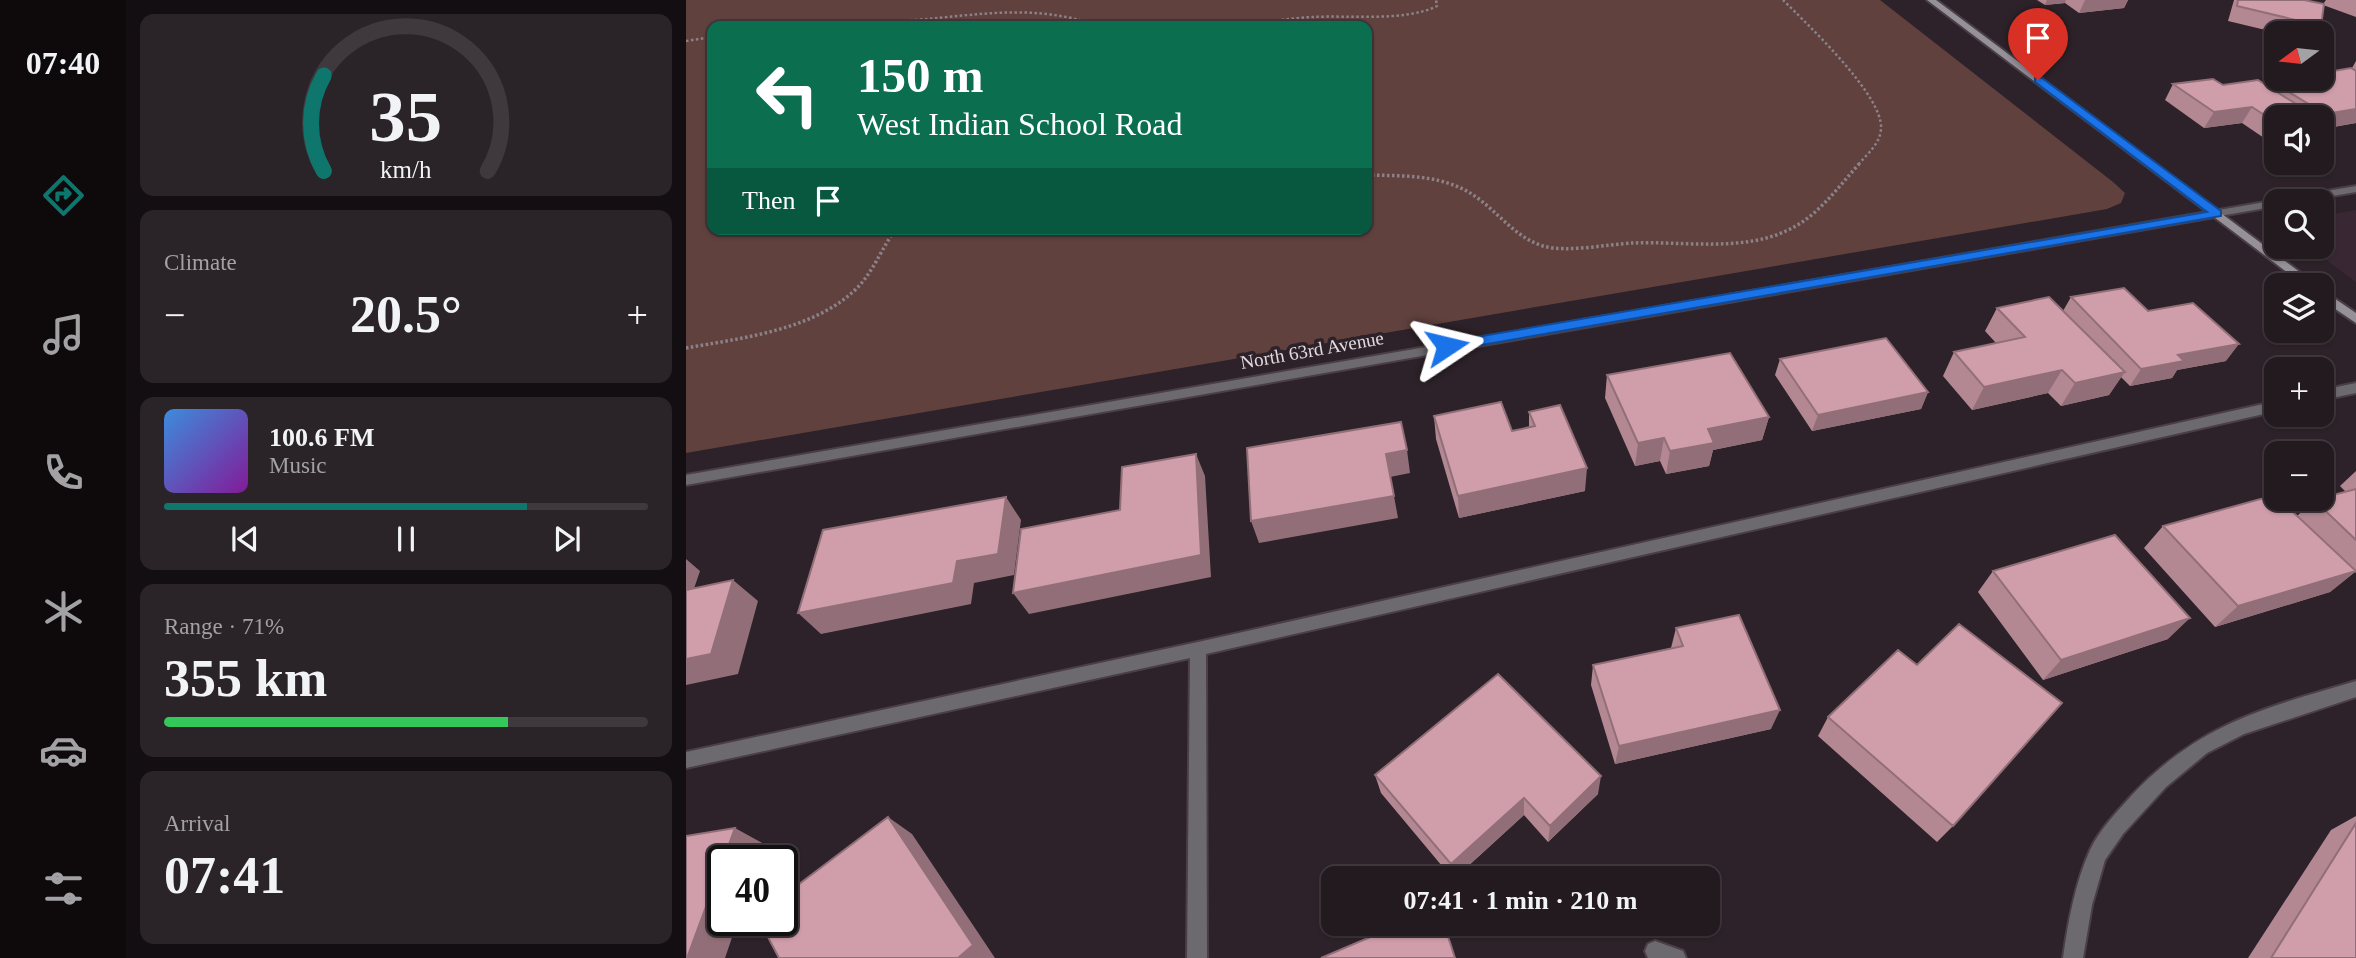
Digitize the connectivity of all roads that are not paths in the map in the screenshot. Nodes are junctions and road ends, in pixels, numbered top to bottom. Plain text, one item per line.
1 (1931, 0) edge
2 (2356, 188) edge
3 (2334, 192) edge
4 (2264, 205) edge
5 (2217, 214) junction
6 (2295, 273) edge
7 (2334, 302) edge
8 (2356, 319) edge
9 (2356, 388) edge
10 (2334, 393) edge
11 (2264, 409) edge
12 (686, 480) edge
13 (1198, 649) junction
14 (2356, 689) edge
15 (686, 760) edge
16 (1655, 951) dead end
17 (1197, 958) edge
18 (1676, 958) edge
19 (2073, 958) edge

1 - 5 main road
2 - 3 street
4 - 5 street, North 63rd Avenue
5 - 6 main road
5 - 12 street, North 63rd Avenue
7 - 8 main road
9 - 10 street
11 - 13 street
13 - 15 street
13 - 17 street
14 - 19 street
16 - 18 street

